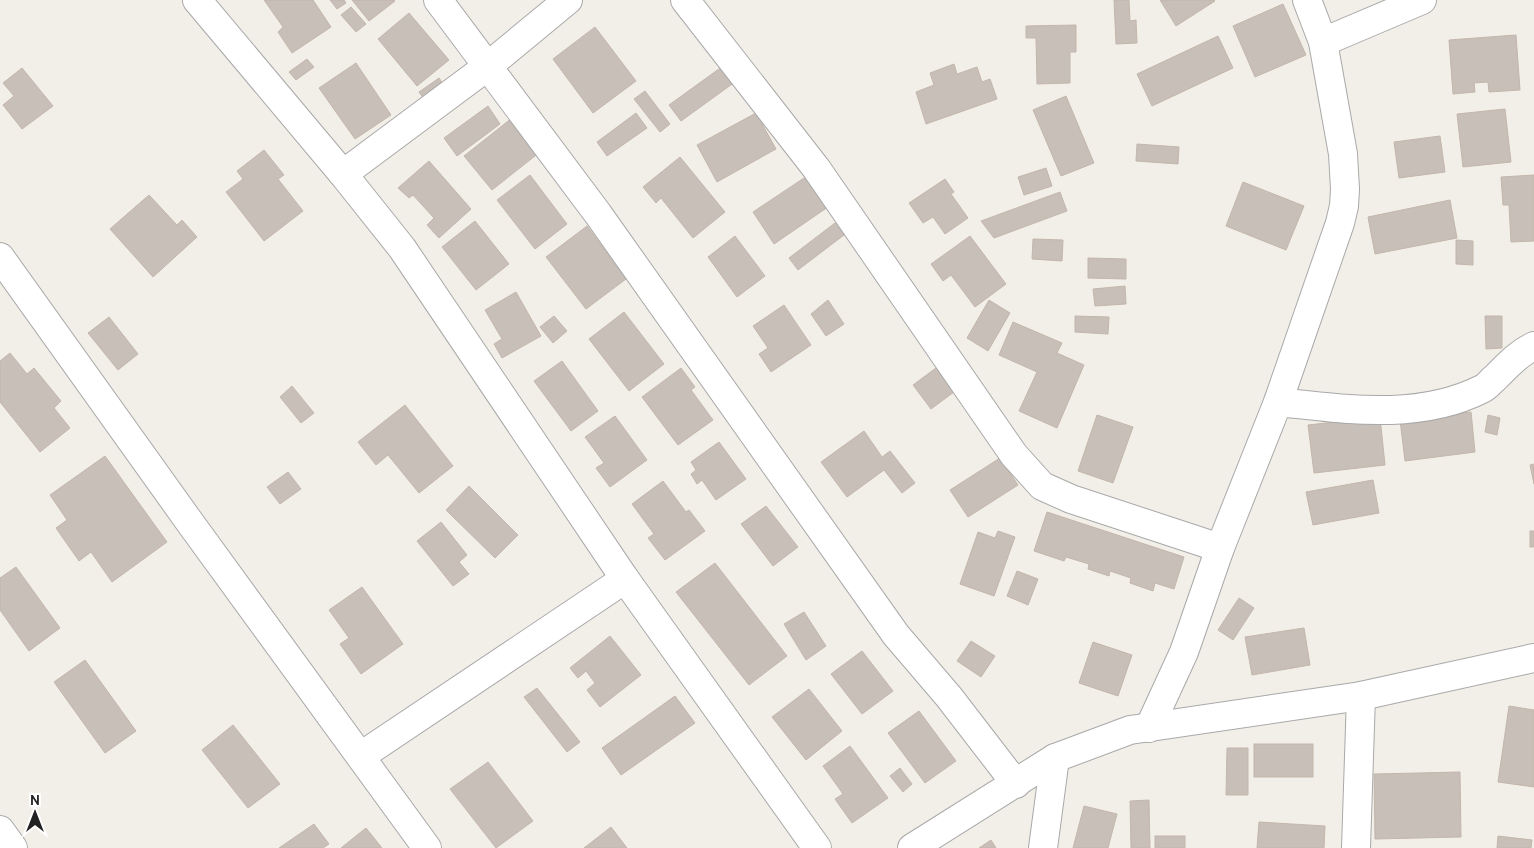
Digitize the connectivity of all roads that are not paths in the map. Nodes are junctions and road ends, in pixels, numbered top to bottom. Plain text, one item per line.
1 (197, 0) edge
2 (438, 0) edge
3 (568, 0) edge
4 (686, 0) edge
5 (1307, 0) edge
6 (1422, 0) edge
7 (1322, 42) junction
8 (488, 66) junction
9 (344, 174) junction
10 (0, 257) edge
11 (1534, 346) edge
12 (1278, 402) junction
13 (1220, 548) junction
14 (625, 579) junction
15 (1534, 658) edge
16 (1361, 696) junction
17 (1149, 728) junction
18 (361, 756) junction
19 (1055, 758) junction
20 (1016, 784) junction
21 (0, 830) edge
22 (12, 848) edge
23 (426, 848) edge
24 (817, 848) edge
25 (912, 848) edge
26 (1043, 848) edge
27 (1356, 848) edge

1 - 9 street
2 - 8 street
3 - 8 street
4 - 13 street
5 - 7 street
6 - 7 street
7 - 12 street
8 - 9 street
8 - 20 street
9 - 14 street
10 - 18 street
11 - 12 street
12 - 13 street
13 - 17 street
14 - 18 street
14 - 24 street
15 - 16 street
16 - 17 street
16 - 27 street
17 - 19 street
18 - 23 street
19 - 20 street
19 - 26 street
20 - 25 street
21 - 22 street

